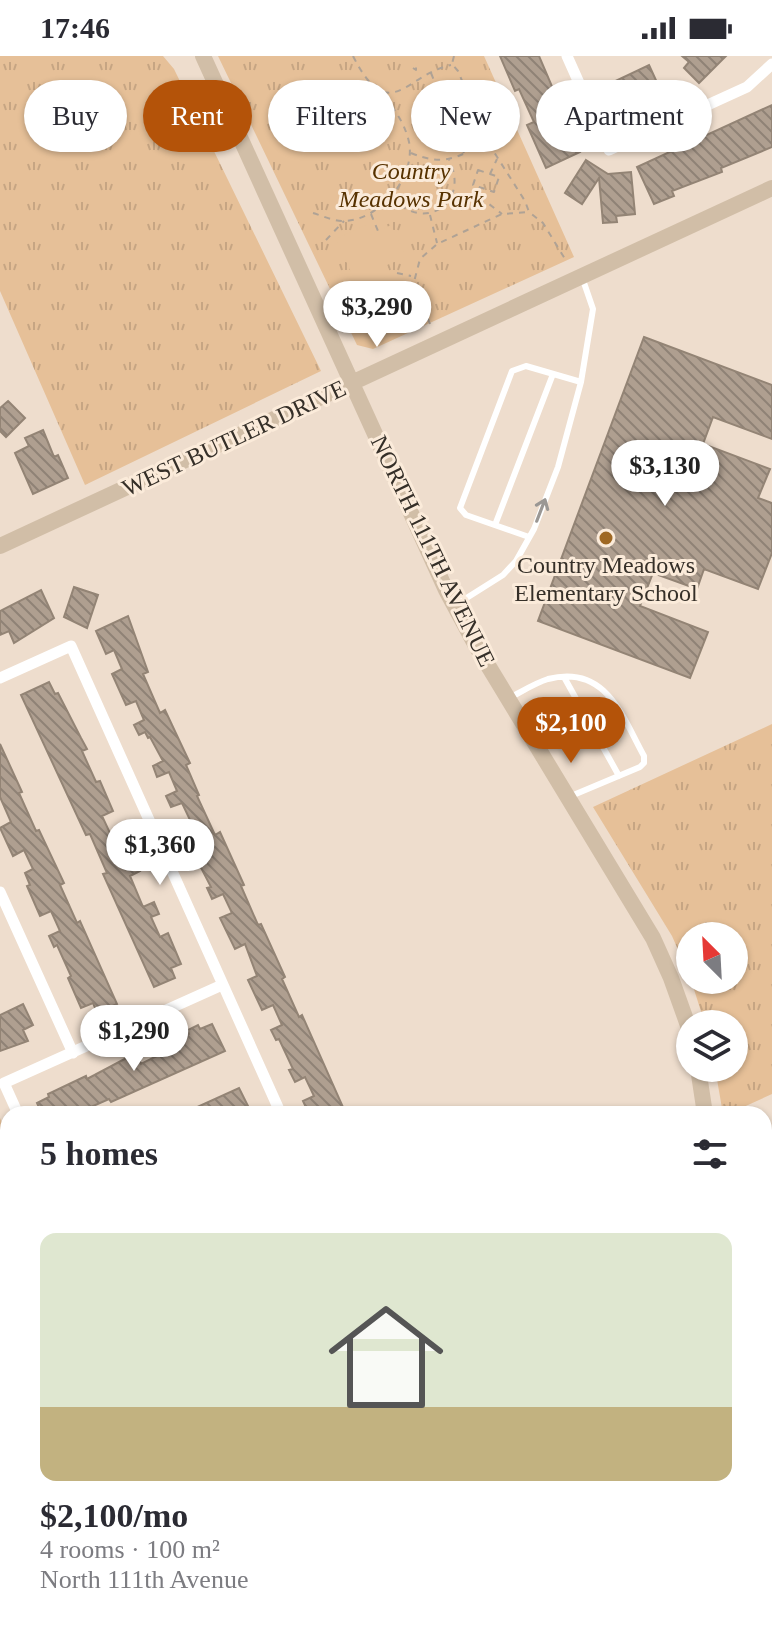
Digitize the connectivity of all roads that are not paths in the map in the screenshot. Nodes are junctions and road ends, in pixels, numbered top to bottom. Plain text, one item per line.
1 (203, 56) edge
2 (567, 56) edge
3 (772, 64) edge
4 (772, 188) edge
5 (582, 277) junction
6 (553, 374) junction
7 (581, 382) junction
8 (351, 383) junction
9 (495, 525) junction
10 (529, 537) junction
11 (2, 540) edge
12 (454, 605) junction
13 (564, 677) junction
14 (0, 678) edge
15 (508, 699) junction
16 (619, 776) junction
17 (568, 798) junction
18 (0, 892) edge
19 (222, 985) junction
20 (682, 1010) edge
21 (73, 1053) junction
22 (700, 1082) edge
23 (14, 1106) edge
24 (277, 1106) edge
25 (704, 1106) edge

1 - 8 street, NORTH 111TH AVENUE
2 - 3 street
4 - 5 street, WEST BUTLER DRIVE
5 - 7 lane
5 - 8 street, WEST BUTLER DRIVE
6 - 7 lane
6 - 9 lane
6 - 9 lane
10 -> 7 lane
8 - 11 street, WEST BUTLER DRIVE
8 - 12 street, NORTH 111TH AVENUE
9 - 10 lane
10 - 12 lane
12 - 15 street, NORTH 111TH AVENUE
13 - 15 lane
13 - 16 lane
13 - 16 lane
14 - 19 street
15 - 17 street, NORTH 111TH AVENUE
16 - 17 lane
17 - 20 street, NORTH 111TH AVENUE
18 - 21 street
19 - 21 street
19 - 24 street
21 - 23 street
22 - 25 street

